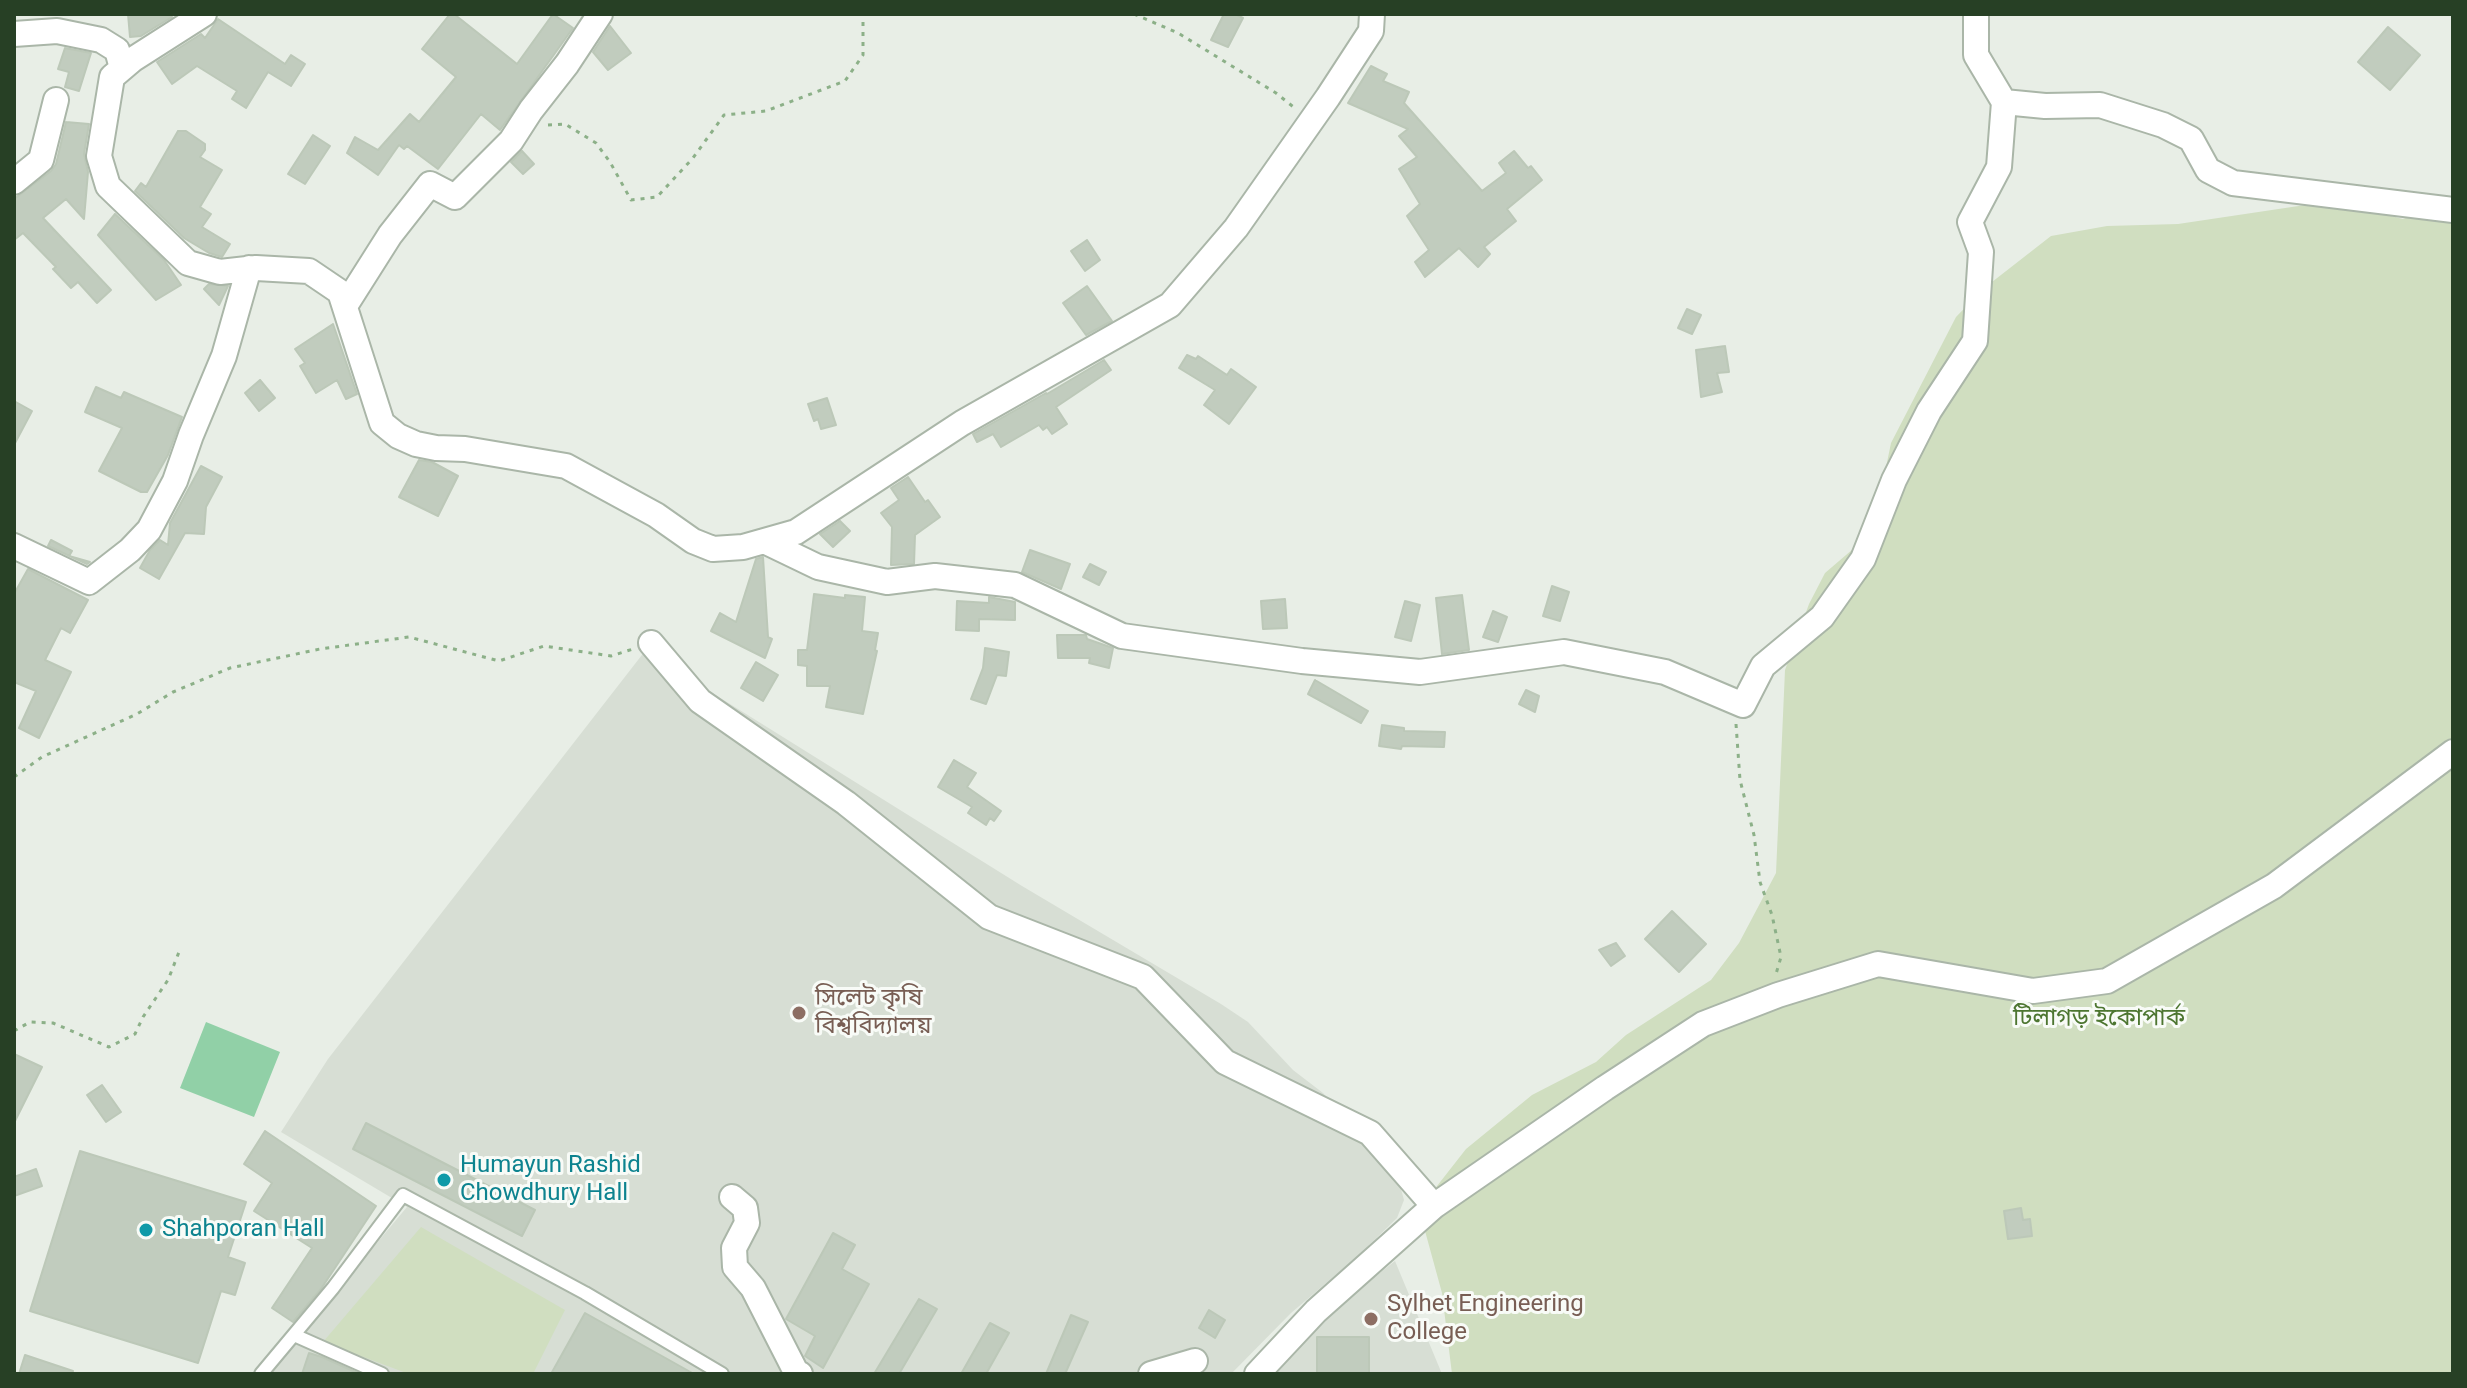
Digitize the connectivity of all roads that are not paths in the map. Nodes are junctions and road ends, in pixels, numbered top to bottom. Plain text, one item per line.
1 (204, 14) edge
2 (600, 14) edge
3 (1372, 14) edge
4 (1976, 14) edge
5 (14, 34) edge
6 (122, 68) junction
7 (56, 100) dead end
8 (2004, 102) junction
9 (14, 182) edge
10 (2453, 210) edge
11 (249, 268) junction
12 (345, 306) junction
13 (764, 541) junction
14 (14, 546) edge
15 (651, 643) road end
16 (2453, 752) edge
17 (732, 1197) dead end
18 (1434, 1206) junction
19 (294, 1335) junction
20 (1195, 1361) dead end
21 (261, 1374) edge
22 (382, 1374) edge
23 (722, 1374) edge
24 (800, 1374) edge
25 (1151, 1374) edge
26 (1257, 1374) edge

1 - 6 street
2 - 12 street
3 - 13 street
4 - 8 street
5 - 6 street
6 - 11 street
7 - 9 street
8 - 10 street
8 - 13 street
11 - 12 street
11 - 14 street
12 - 13 street
15 - 18 street
16 - 18 street
17 - 24 street
18 - 26 street
19 - 21 lane
19 - 22 lane
19 - 23 lane
20 - 25 street

